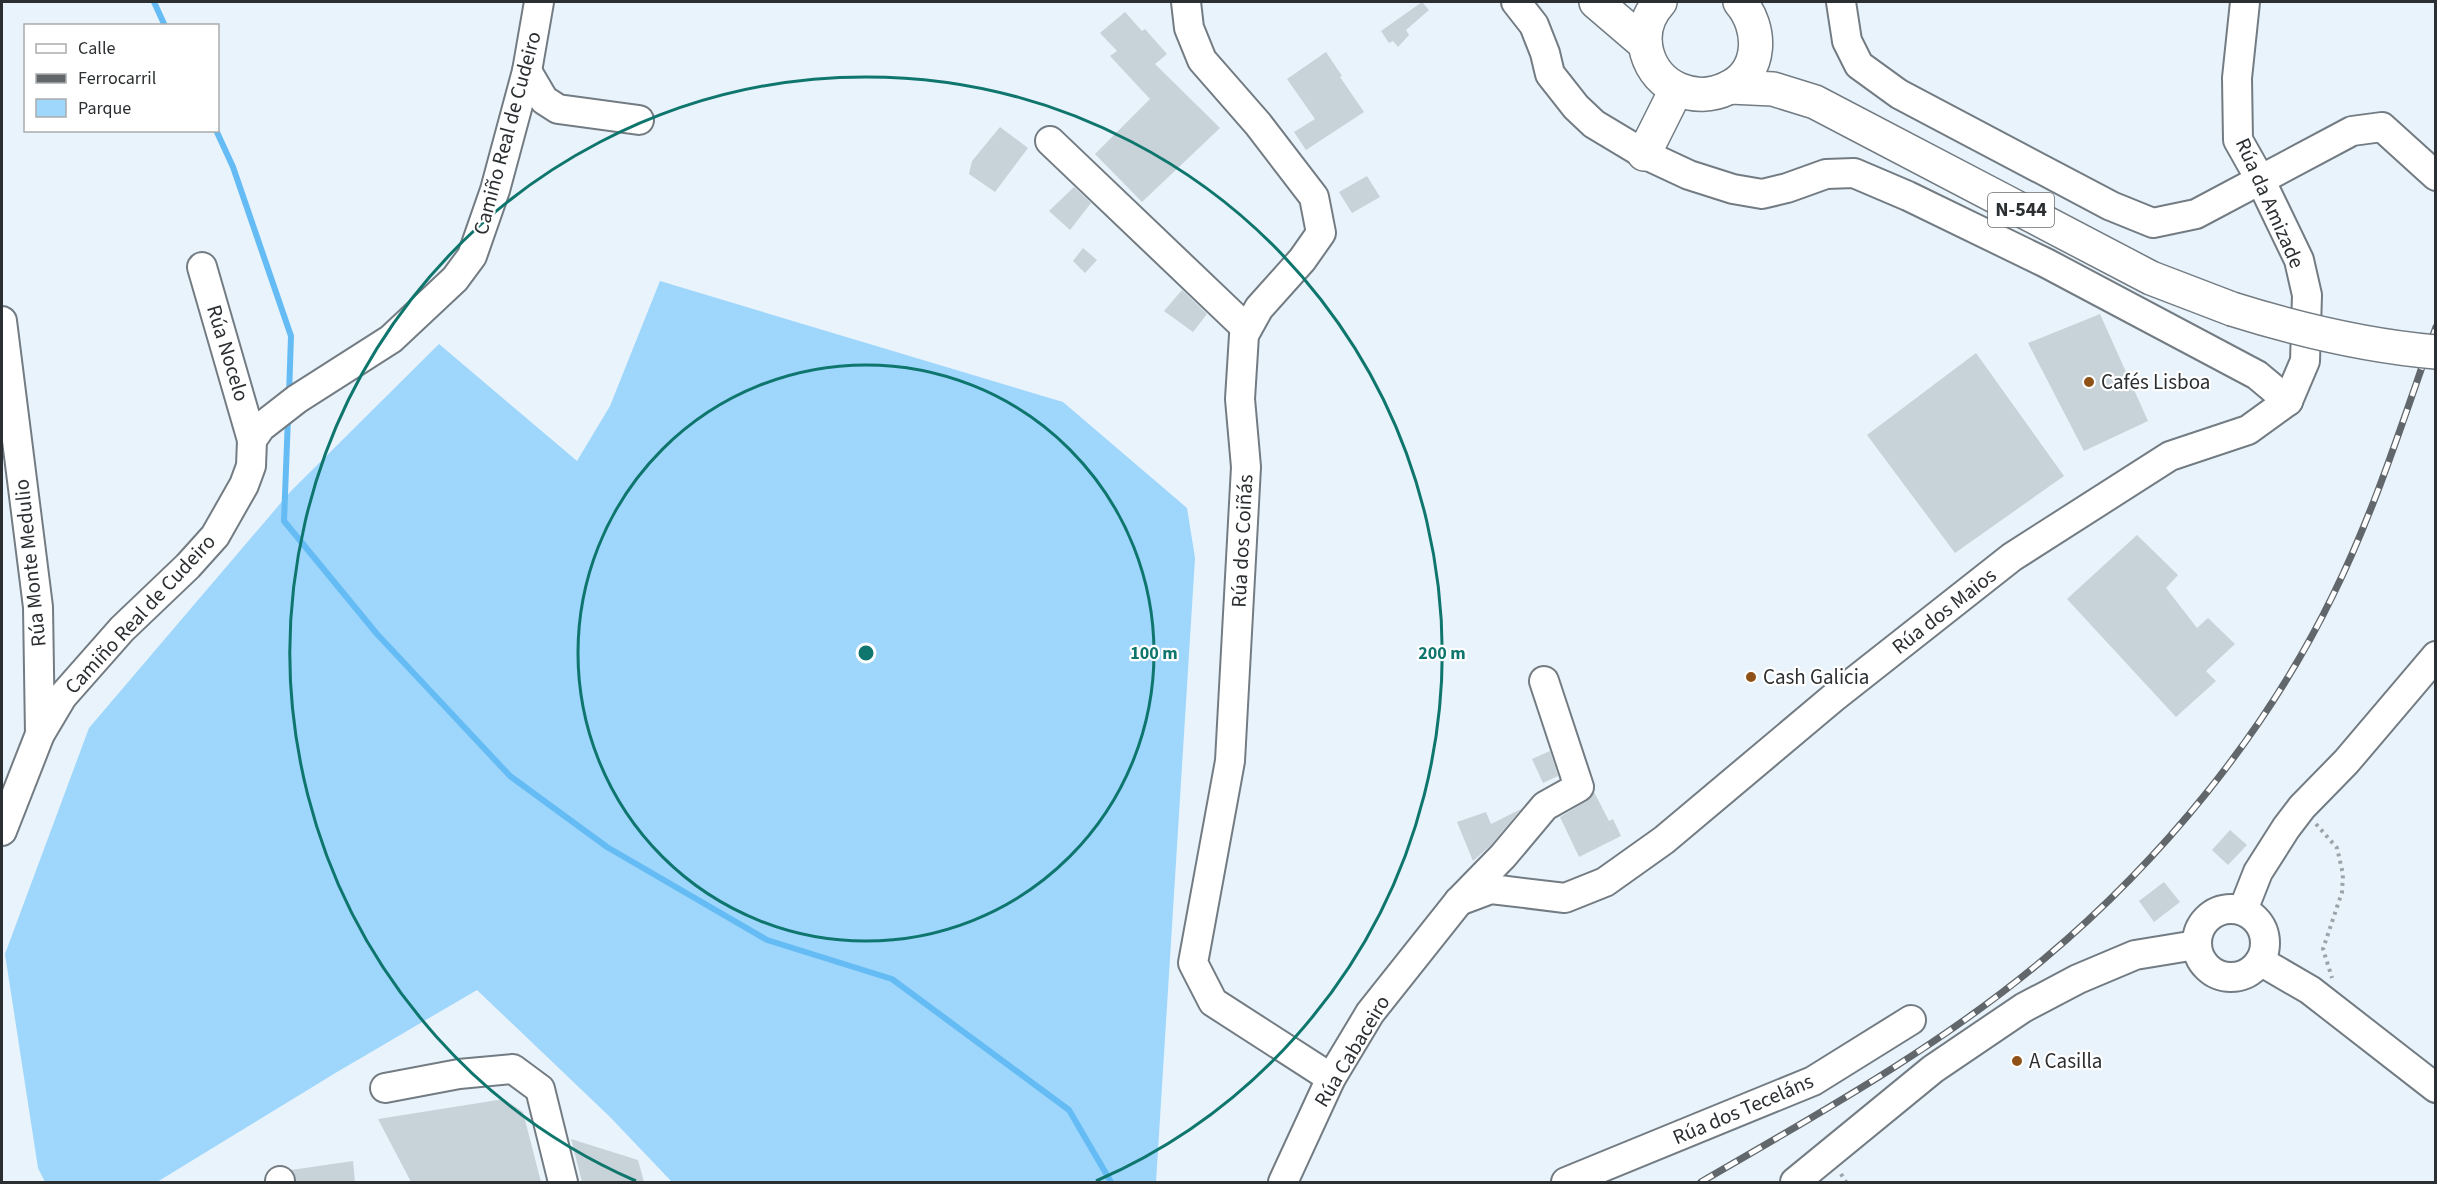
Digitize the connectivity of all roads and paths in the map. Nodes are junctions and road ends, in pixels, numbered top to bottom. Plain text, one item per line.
1 (539, 2) edge
2 (1186, 2) edge
3 (1516, 2) edge
4 (1596, 2) edge
5 (1660, 2) edge
6 (1740, 2) edge
7 (1841, 2) edge
8 (2246, 2) edge
9 (1645, 44) junction
10 (1756, 44) junction
11 (527, 71) junction
12 (1730, 87) junction
13 (1676, 90) junction
14 (1815, 102) junction
15 (639, 120) dead end
16 (1050, 141) dead end
17 (1644, 154) junction
18 (2436, 176) edge
19 (2260, 179) junction
20 (202, 267) dead end
21 (2, 321) edge
22 (1247, 329) junction
23 (2436, 352) edge
24 (2288, 401) junction
25 (252, 440) junction
26 (2436, 656) edge
27 (1544, 681) dead end
28 (40, 734) junction
29 (2302, 807) junction
30 (2, 831) edge
31 (1459, 901) junction
32 (2242, 910) junction
33 (2196, 945) junction
34 (2260, 961) junction
35 (2336, 986) dead end
36 (1911, 1020) dead end
37 (1331, 1078) junction
38 (385, 1088) dead end
39 (2436, 1088) edge
40 (563, 1182) edge
41 (1283, 1182) edge
42 (1566, 1182) edge
43 (1795, 1182) edge

1 - 11 street, Camiño Real de Cudeiro
2 - 22 street, Rúa dos Coiñás
3 - 17 street
4 - 9 highway
5 - 9 highway
6 - 10 highway
7 - 19 street
8 - 19 street, Rúa da Amizade
9 - 13 highway
10 - 12 highway
10 - 14 highway, N-544
11 - 15 street
11 - 25 street, Camiño Real de Cudeiro
12 - 13 highway, N-544
12 - 14 highway, N-544
13 - 17 highway
14 - 23 highway, N-544, bridge
16 - 22 street
17 - 24 street
18 - 19 street
19 - 24 street, Rúa da Amizade
20 - 25 street, Rúa Nocelo
21 - 28 street, Rúa Monte Medulio
22 - 37 street, Rúa dos Coiñás
24 - 31 street, Rúa dos Maios
25 - 28 street, Camiño Real de Cudeiro
26 - 29 street
27 - 31 street, Rúa Cabaceiro
28 - 30 street, Camiño Real de Cudeiro
29 - 32 street
29 - 35 path
31 - 37 street, Rúa Cabaceiro
32 - 33 street
32 - 34 street
33 - 34 street
33 - 43 street
34 - 39 street
36 - 42 street, Rúa dos Teceláns
37 - 41 street, Rúa Cabaceiro
38 - 40 street

